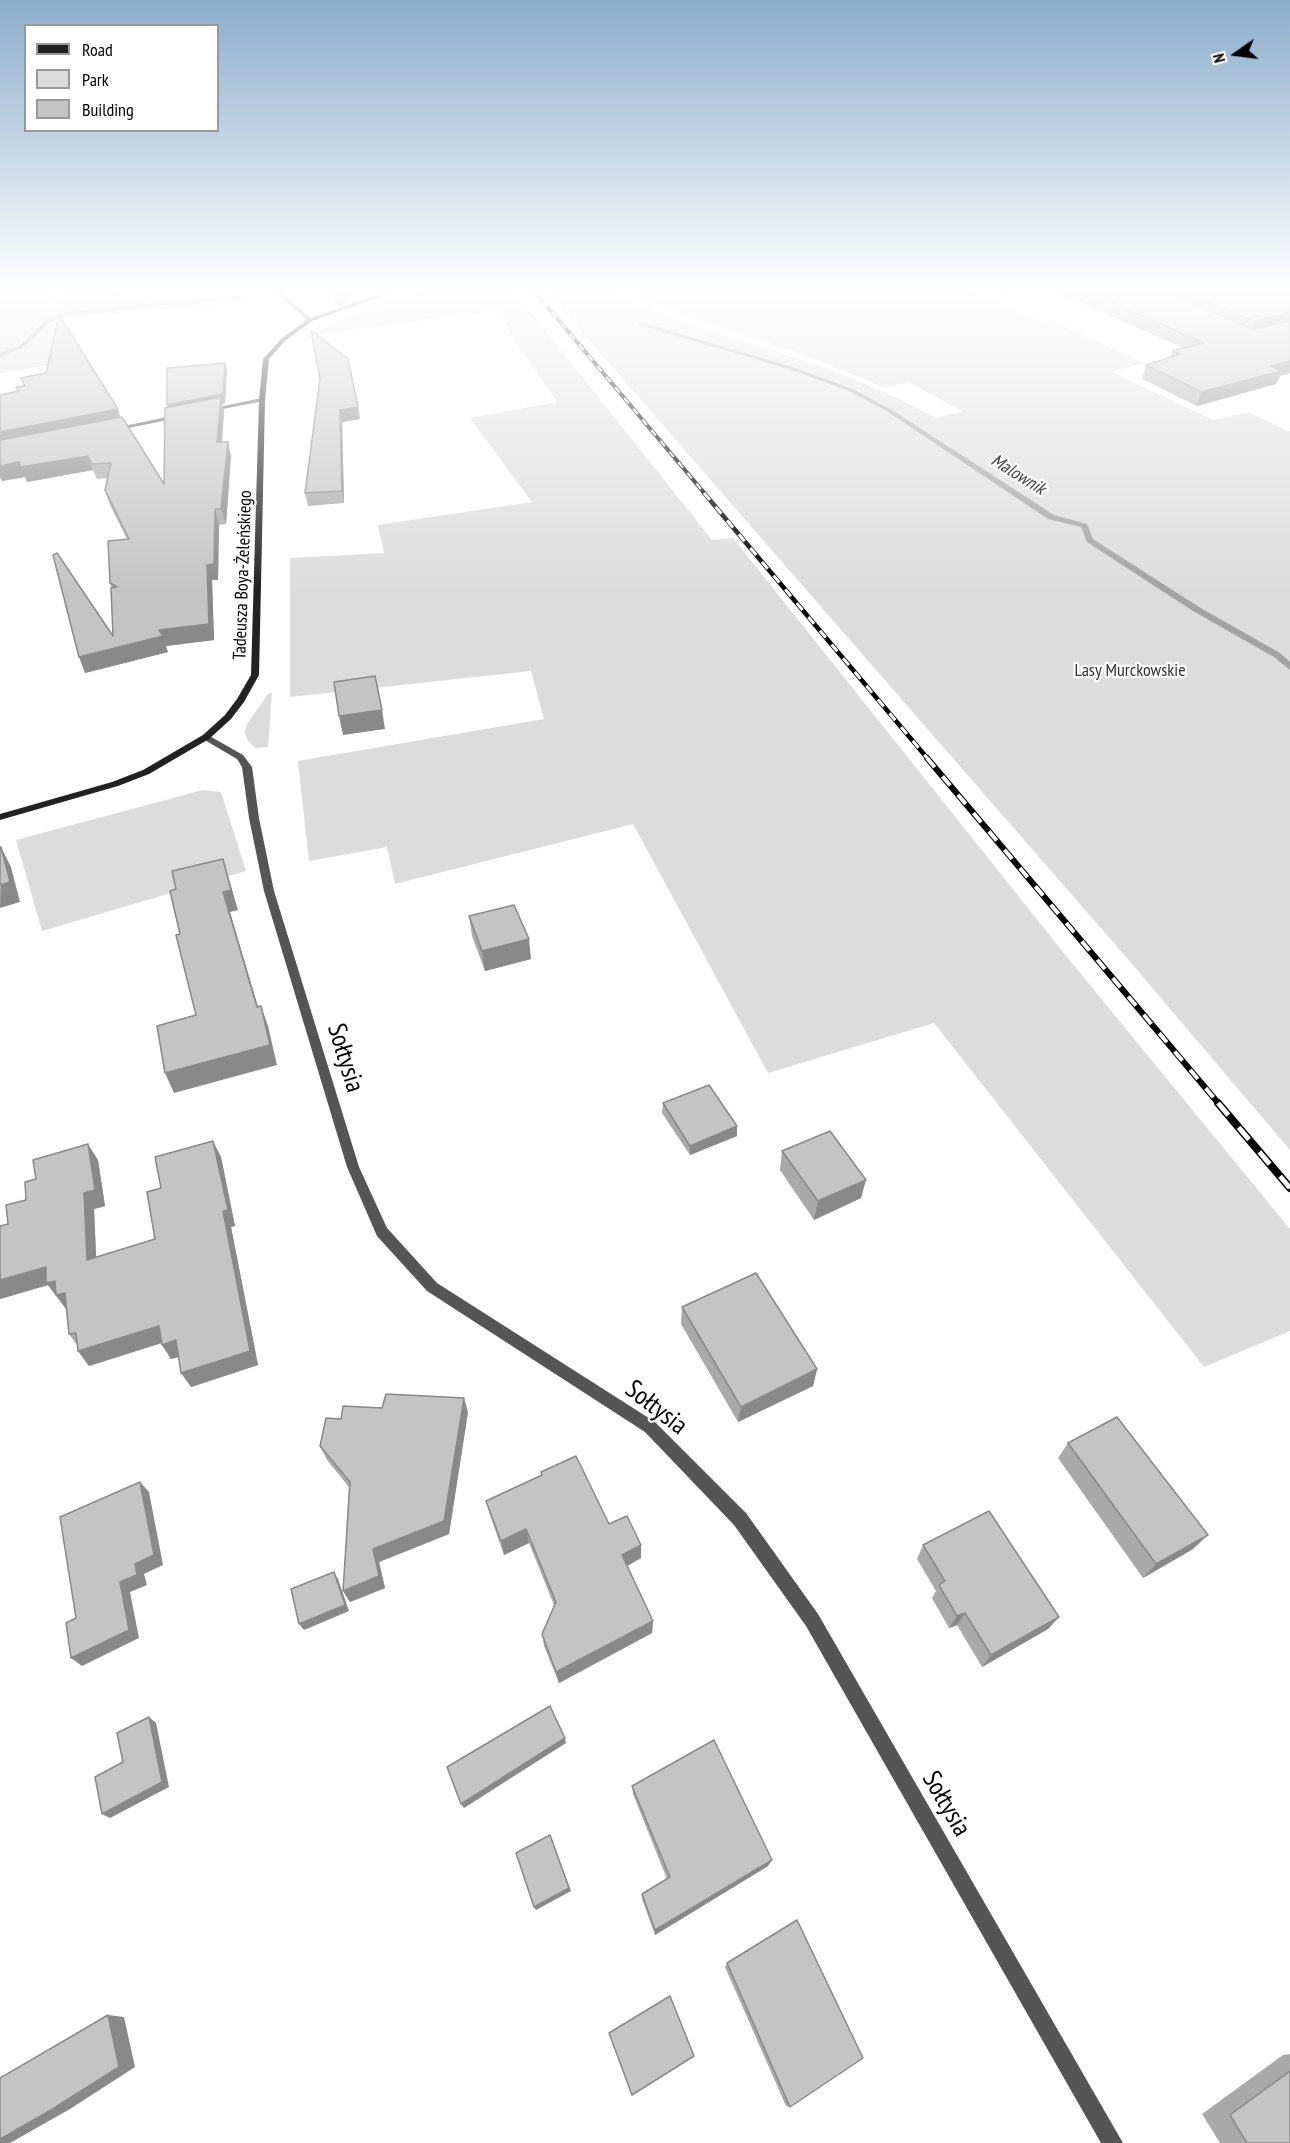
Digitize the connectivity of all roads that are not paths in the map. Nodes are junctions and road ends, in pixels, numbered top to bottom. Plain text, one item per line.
1 (263, 391) edge
2 (262, 400) junction
3 (199, 412) edge
4 (188, 414) edge
5 (106, 431) edge
6 (206, 737) junction
7 (0, 817) edge
8 (1113, 2143) edge

1 - 2 street, Tadeusza Boya-Żeleńskiego
2 - 3 street
2 - 6 street, Tadeusza Boya-Żeleńskiego
4 - 5 street
6 - 7 street, Tadeusza Boya-Żeleńskiego
6 - 8 street, Sołtysia

